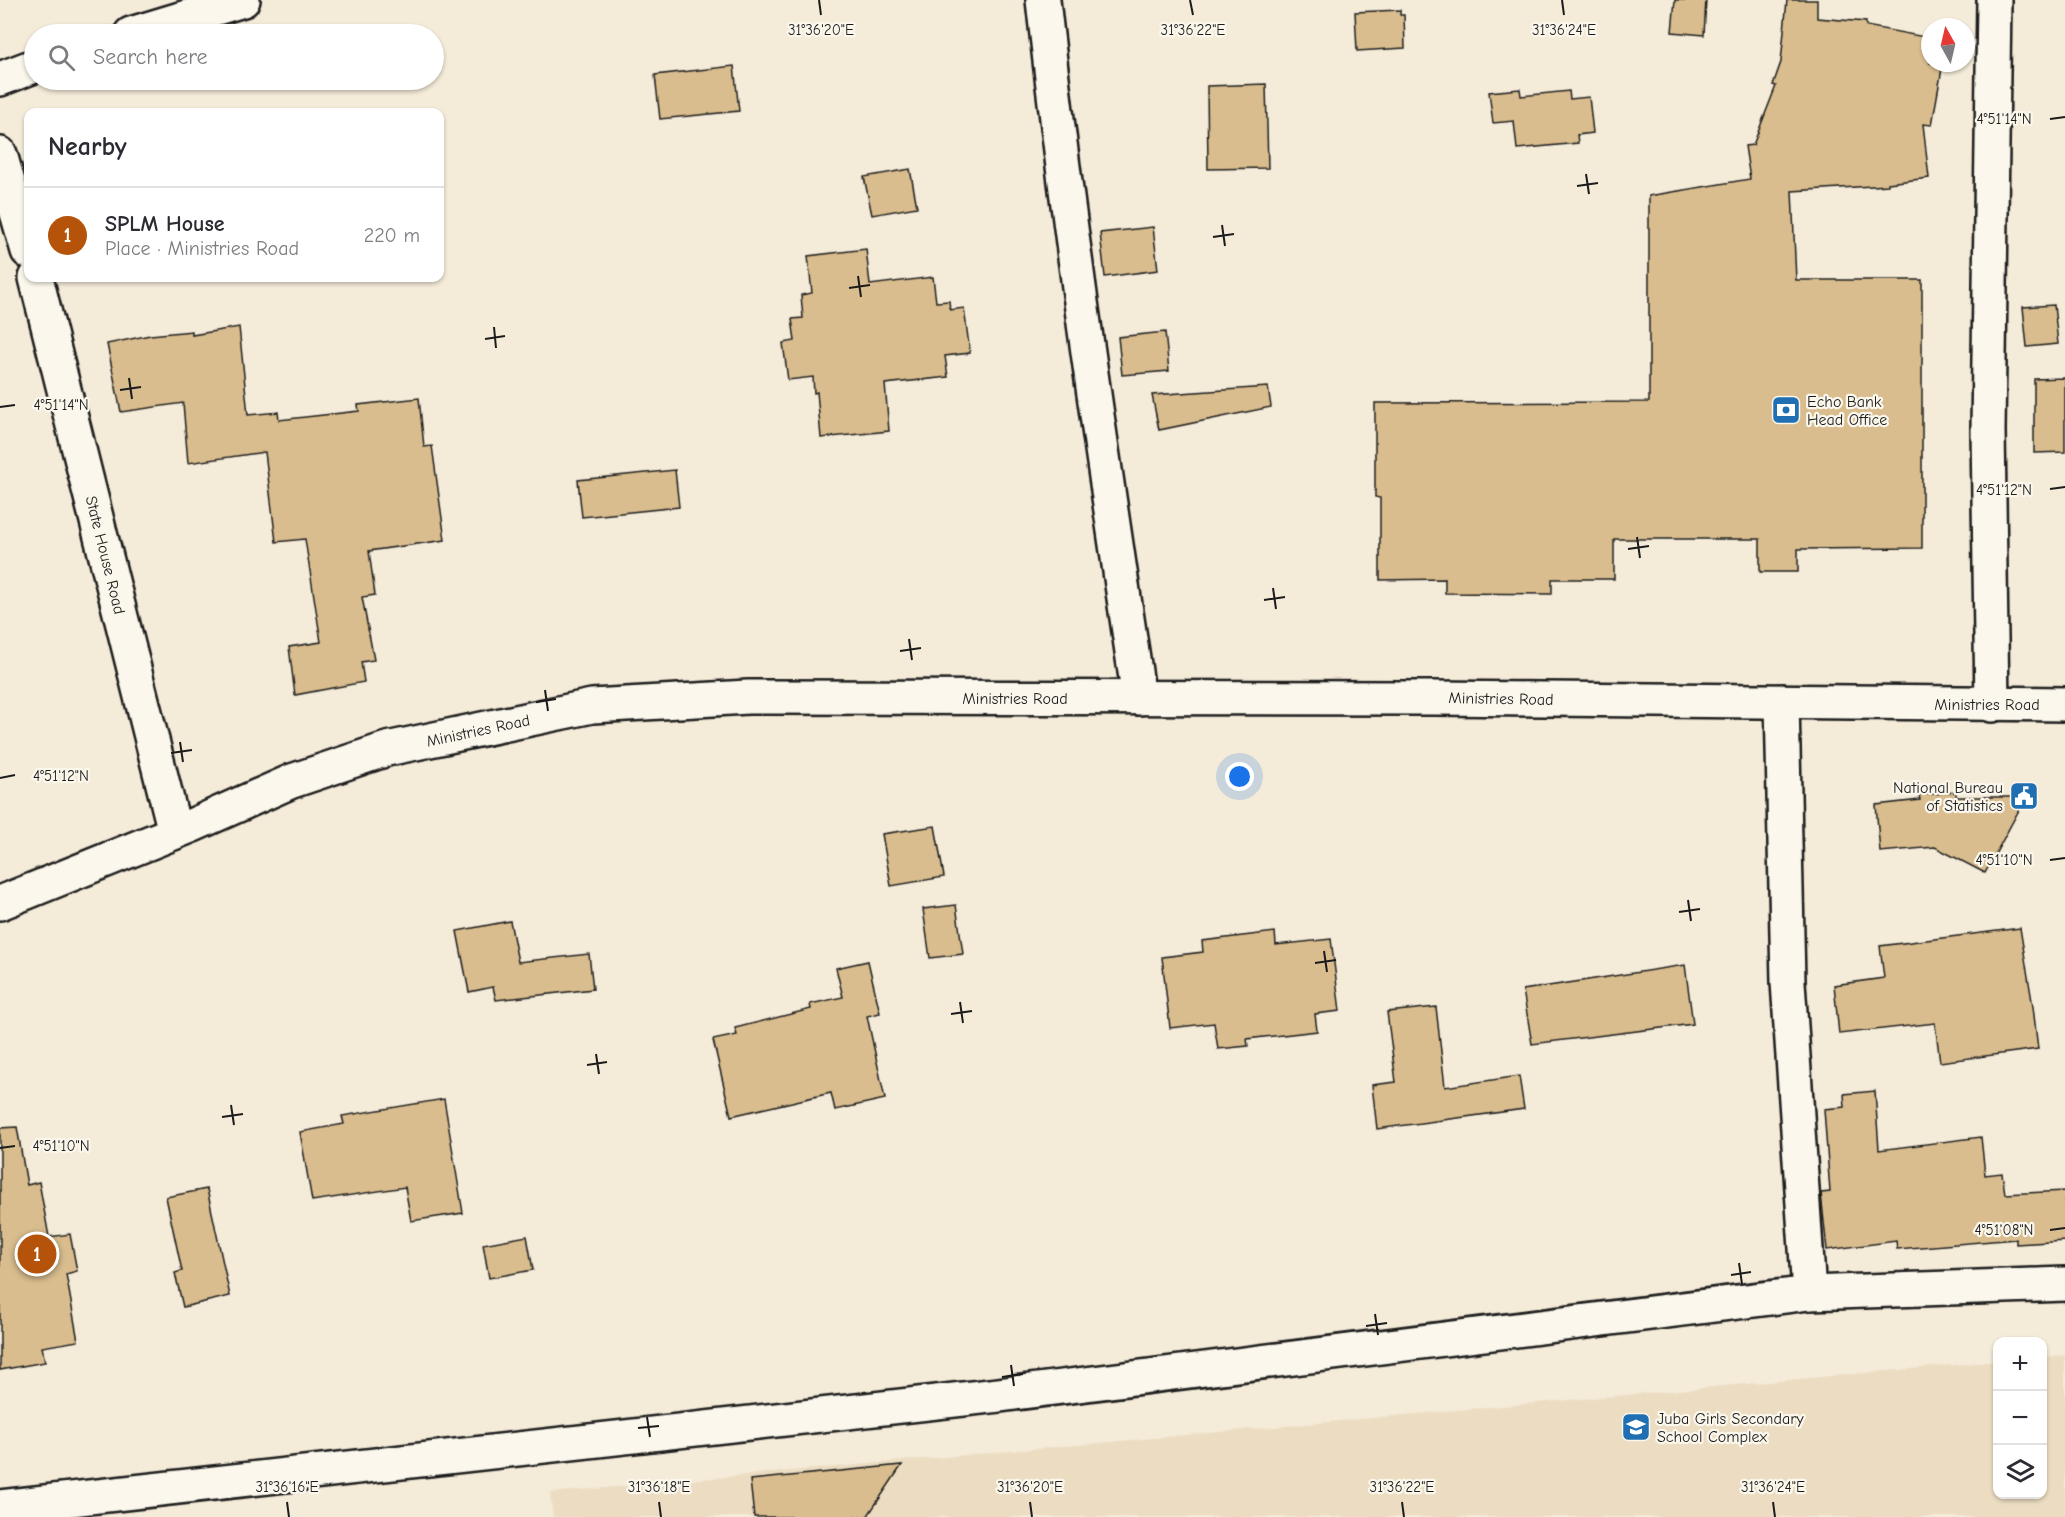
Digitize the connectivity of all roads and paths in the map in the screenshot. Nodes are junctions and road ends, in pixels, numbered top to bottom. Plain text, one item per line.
1 (243, 0) edge
2 (1043, 0) edge
3 (1994, 0) edge
4 (164, 24) edge
5 (24, 70) edge
6 (0, 79) edge
7 (0, 154) edge
8 (24, 237) edge
9 (37, 282) edge
10 (1139, 698) junction
11 (1782, 701) junction
12 (2065, 704) edge
13 (1992, 705) junction
14 (175, 832) junction
15 (0, 903) edge
16 (2065, 1284) edge
17 (1809, 1293) junction
18 (0, 1507) edge

1 - 4 street
2 - 10 street
3 - 13 street
5 - 6 street
7 - 8 street
9 - 14 street, State House Road
10 - 11 street, Ministries Road
10 - 14 street, Ministries Road
11 - 13 street, Ministries Road
11 - 17 street
12 - 13 street, Ministries Road
14 - 15 street, Ministries Road
16 - 17 street
17 - 18 street

